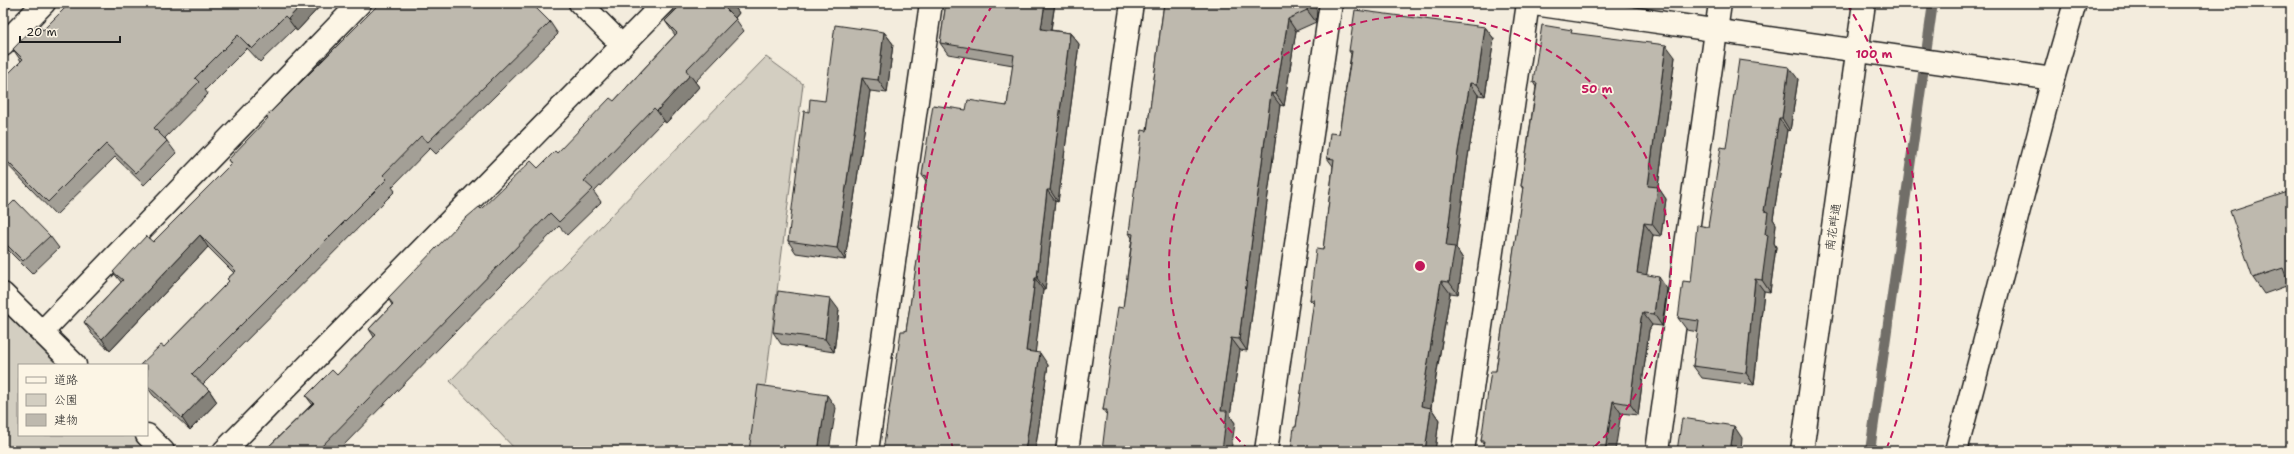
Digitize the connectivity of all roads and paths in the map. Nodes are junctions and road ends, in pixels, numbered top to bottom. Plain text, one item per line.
1 (44, 3) edge
2 (360, 3) edge
3 (580, 3) edge
4 (664, 3) edge
5 (931, 3) edge
6 (1132, 3) edge
7 (1331, 3) edge
8 (1528, 3) edge
9 (1720, 3) edge
10 (1864, 3) edge
11 (2075, 3) edge
12 (1716, 30) junction
13 (3, 45) edge
14 (622, 45) junction
15 (1858, 51) junction
16 (2053, 79) junction
17 (3, 294) edge
18 (42, 332) junction
19 (74, 364) edge
20 (148, 436) edge
21 (163, 451) edge
22 (224, 451) edge
23 (867, 451) edge
24 (1067, 451) edge
25 (1266, 451) edge
26 (1463, 451) edge
27 (1657, 451) edge
28 (1802, 451) edge
29 (1956, 451) edge

1 - 13 street
2 - 18 street
3 - 14 street
4 - 14 street
5 - 23 street
6 - 24 street
7 - 25 street
8 - 12 street
8 - 26 street
9 - 12 street
10 - 15 street, 南花畔通
11 - 16 street
12 - 15 street
12 - 27 street
14 - 22 street
15 - 16 street
15 - 28 street, 南花畔通
16 - 29 street
17 - 18 street
18 - 19 street
20 - 21 street

